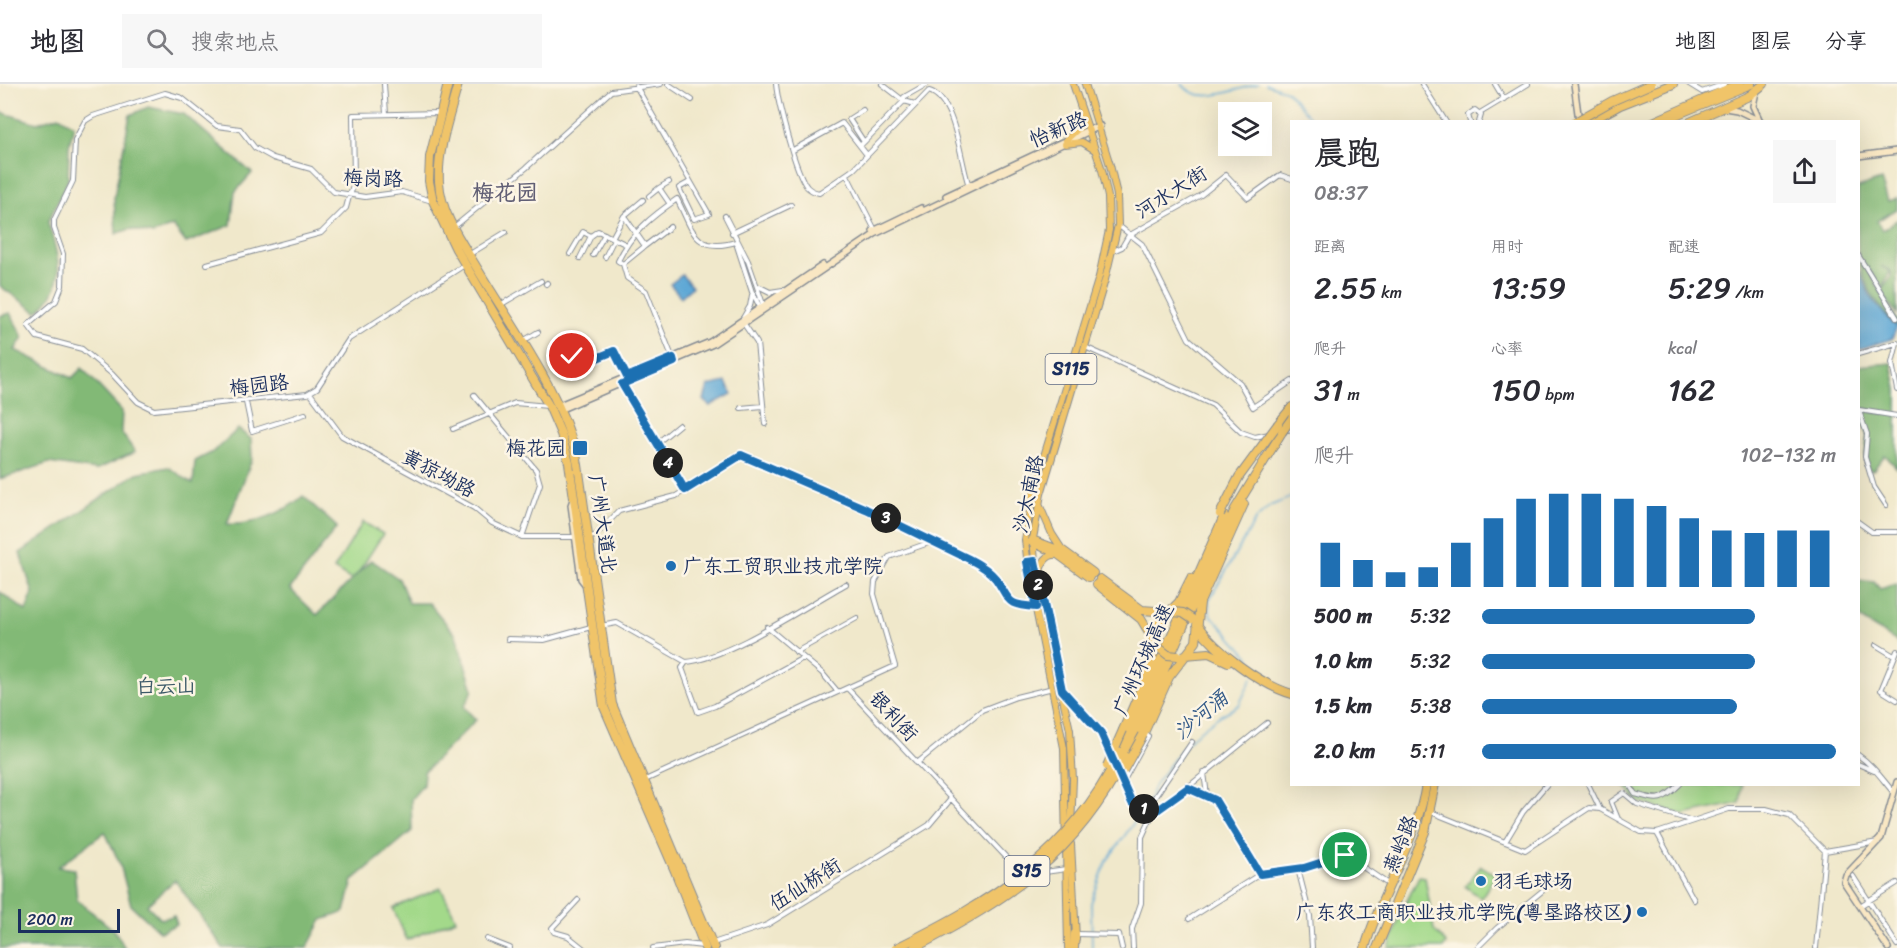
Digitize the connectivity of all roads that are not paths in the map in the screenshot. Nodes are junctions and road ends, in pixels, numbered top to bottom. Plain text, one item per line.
1 (384, 84) edge
2 (448, 84) edge
3 (458, 84) edge
4 (661, 84) edge
5 (776, 84) edge
6 (882, 84) edge
7 (927, 84) edge
8 (1075, 84) edge
9 (1083, 84) edge
10 (1423, 84) edge
11 (1495, 84) edge
12 (1528, 84) edge
13 (1574, 84) edge
14 (1651, 84) edge
15 (1673, 84) edge
16 (1689, 84) edge
17 (1725, 84) edge
18 (1739, 84) edge
19 (1751, 84) edge
20 (1764, 84) edge
21 (673, 85) edge
22 (636, 86) junction
23 (1757, 87) edge
24 (1504, 99) junction
25 (692, 100) dead end
26 (904, 101) junction
27 (915, 104) junction
28 (1082, 107) junction
29 (1720, 109) junction
30 (863, 110) dead end
31 (440, 113) junction
32 (1480, 113) junction
33 (386, 114) junction
34 (1445, 120) edge
35 (1469, 120) edge
36 (1479, 120) edge
37 (1577, 120) edge
38 (1580, 120) edge
39 (1592, 120) edge
40 (1658, 120) edge
41 (1664, 120) edge
42 (1695, 120) edge
43 (1759, 120) edge
44 (1760, 120) edge
45 (448, 121) junction
46 (1100, 126) junction
47 (1090, 131) junction
48 (864, 142) junction
49 (1066, 142) junction
50 (860, 146) junction
51 (793, 150) junction
52 (1897, 151) edge
53 (867, 155) junction
54 (1097, 155) junction
55 (1860, 156) edge
56 (847, 176) junction
57 (1290, 178) edge
58 (669, 182) dead end
59 (690, 182) junction
60 (969, 186) junction
61 (659, 188) junction
62 (350, 193) junction
63 (649, 196) dead end
64 (643, 200) dead end
65 (433, 201) junction
66 (670, 204) junction
67 (791, 205) dead end
68 (624, 216) junction
69 (725, 216) dead end
70 (1118, 225) junction
71 (453, 227) junction
72 (670, 227) dead end
73 (875, 230) junction
74 (506, 232) dead end
75 (635, 233) junction
76 (732, 233) junction
77 (605, 234) junction
78 (1129, 235) junction
79 (591, 236) junction
80 (613, 238) junction
81 (736, 242) junction
82 (458, 244) junction
83 (625, 244) junction
84 (645, 246) junction
85 (1113, 251) junction
86 (570, 254) dead end
87 (469, 255) junction
88 (594, 255) dead end
89 (605, 257) dead end
90 (580, 258) dead end
91 (1860, 258) edge
92 (207, 264) dead end
93 (623, 264) junction
94 (465, 265) junction
95 (545, 283) dead end
96 (757, 283) junction
97 (787, 289) junction
98 (752, 291) junction
99 (775, 300) junction
100 (499, 305) junction
101 (763, 308) junction
102 (1897, 318) edge
103 (741, 324) junction
104 (28, 325) joint
105 (538, 332) dead end
106 (521, 342) junction
107 (1897, 343) edge
108 (1085, 347) junction
109 (1894, 352) junction
110 (1860, 353) edge
111 (572, 356) dead end
112 (1897, 358) edge
113 (674, 360) junction
114 (627, 377) junction
115 (1290, 382) edge
116 (622, 384) junction
117 (1897, 390) edge
118 (310, 393) junction
119 (474, 395) dead end
120 (246, 402) junction
121 (763, 406) junction
122 (555, 408) junction
123 (741, 408) dead end
124 (1290, 410) edge
125 (1860, 412) edge
126 (305, 414) dead end
127 (488, 414) junction
128 (1860, 415) edge
129 (1897, 416) edge
130 (1290, 420) edge
131 (765, 424) dead end
132 (679, 425) dead end
133 (1280, 428) junction
134 (453, 429) dead end
135 (1290, 429) edge
136 (656, 444) junction
137 (685, 490) junction
138 (574, 498) junction
139 (1039, 503) junction
140 (1886, 505) dead end
141 (1860, 523) edge
142 (1897, 532) edge
143 (522, 537) junction
144 (575, 537) junction
145 (588, 537) junction
146 (1025, 540) junction
147 (934, 541) junction
148 (1033, 541) junction
149 (1061, 553) junction
150 (1031, 562) junction
151 (1091, 575) dead end
152 (1037, 582) junction
153 (585, 584) junction
154 (846, 584) dead end
155 (1036, 607) junction
156 (1171, 611) junction
157 (1158, 616) junction
158 (1195, 617) junction
159 (857, 618) dead end
160 (595, 626) junction
161 (767, 627) junction
162 (1198, 627) junction
163 (1198, 636) junction
164 (508, 639) dead end
165 (1208, 641) junction
166 (1155, 642) junction
167 (1876, 645) dead end
168 (796, 652) junction
169 (1204, 652) junction
170 (1185, 654) junction
171 (1895, 654) edge
172 (803, 658) junction
173 (686, 662) junction
174 (1176, 665) junction
175 (847, 688) junction
176 (1054, 688) junction
177 (1062, 690) junction
178 (838, 692) junction
179 (1290, 695) edge
180 (1290, 695) edge
181 (1897, 700) edge
182 (1267, 723) dead end
183 (1148, 736) dead end
184 (1192, 742) dead end
185 (1123, 754) junction
186 (1860, 756) edge
187 (917, 763) junction
188 (1860, 765) edge
189 (1875, 772) junction
190 (1204, 773) junction
191 (641, 782) junction
192 (1123, 782) junction
193 (1897, 782) edge
194 (1426, 786) edge
195 (1436, 786) edge
196 (1545, 786) edge
197 (1589, 786) edge
198 (1630, 786) edge
199 (1678, 786) edge
200 (1188, 788) junction
201 (1894, 793) junction
202 (1207, 796) junction
203 (951, 799) junction
204 (1600, 809) junction
205 (1146, 810) junction
206 (1431, 812) junction
207 (1153, 813) junction
208 (1618, 820) junction
209 (1694, 821) junction
210 (1080, 829) junction
211 (1658, 833) junction
212 (1066, 834) junction
213 (1505, 842) junction
214 (1878, 842) junction
215 (1825, 851) junction
216 (1066, 869) junction
217 (1298, 869) junction
218 (1260, 874) junction
219 (1853, 876) dead end
220 (1552, 883) dead end
221 (1388, 884) junction
222 (1897, 884) edge
223 (578, 900) dead end
224 (1694, 900) dead end
225 (1870, 900) junction
226 (1860, 906) junction
227 (1189, 919) dead end
228 (1075, 934) junction
229 (487, 939) dead end
230 (1897, 945) edge
231 (709, 946) edge
232 (510, 948) edge
233 (583, 948) edge
234 (653, 948) edge
235 (896, 948) edge
236 (914, 948) edge
237 (1068, 948) edge
238 (1076, 948) edge
239 (1122, 948) edge
240 (1133, 948) edge
241 (1312, 948) edge
242 (1365, 948) edge
243 (1377, 948) edge
244 (1478, 948) edge
245 (1816, 948) edge
246 (1888, 948) edge

1 - 33 street
2 - 31 highway, 广州大道北
3 - 45 highway, 广州大道北
4 - 22 street
5 - 51 street
6 - 26 street
7 - 26 street
8 - 9 main road
8 - 28 main road, 沙太南路
9 - 46 main road, S115
10 - 34 street
11 - 24 street
12 - 24 street
13 - 37 main road
14 - 38 highway, bridge
15 - 39 highway
16 - 17 street
18 - 40 highway
19 - 41 highway
20 - 23 highway
21 - 25 street
22 - 59 street
22 - 71 street
23 - 29 highway
23 - 44 main road
24 - 32 street
26 - 27 street
26 - 48 street
27 - 53 street
27 - 60 street
28 - 47 main road, 沙太南路
28 - 49 main road
29 - 42 highway
29 - 43 main road
30 - 48 street
31 - 33 street
31 - 45 street
31 - 65 highway, 广州大道北
32 - 35 street
32 - 36 street
33 - 62 street
45 - 71 highway, 广州大道北
46 - 47 main road, 怡新路
46 - 70 main road, 沙太南路 / S115
47 - 49 main road, 怡新路
47 - 54 main road, 沙太南路 / S115
48 - 50 street
49 - 54 main road
49 - 60 main road, 怡新路
49 - 99 main road, 怡新路
50 - 51 street
50 - 53 street
51 - 56 street
52 - 55 main road
53 - 56 street
54 - 146 main road, 沙太南路 / S115
56 - 73 street
57 - 78 street, 河水大街
58 - 61 street
59 - 59 street
60 - 73 main road, 怡新路
61 - 63 street
61 - 66 street
62 - 65 street, 梅岗路
62 - 92 street
62 - 104 street, 梅岗路
64 - 68 street
65 - 82 highway, 广州大道北
66 - 75 street
66 - 81 street
67 - 76 street
68 - 75 street
68 - 80 street
69 - 76 street
70 - 78 street
70 - 85 main road, 沙太南路 / S115
71 - 82 highway, 广州大道北
72 - 84 street
73 - 97 main road, 怡新路
74 - 87 street
75 - 83 street
75 - 84 street
76 - 81 street
77 - 79 street
77 - 80 street
77 - 88 street
78 - 85 street
78 - 115 street
79 - 86 street
79 - 90 street
80 - 83 street
80 - 89 street
81 - 96 street
81 - 98 street
82 - 87 highway, 广州大道北
82 - 94 highway, 广州大道北
83 - 93 street
84 - 93 street
85 - 108 main road, 沙太南路 / S115
87 - 94 street
87 - 100 highway, 广州大道北
91 - 102 street
93 - 113 street
94 - 118 street, 梅园路
94 - 122 highway, 广州大道北
95 - 100 street
96 - 97 street
96 - 101 street
97 - 99 main road, 怡新路
98 - 101 street
98 - 103 street
99 - 101 main road, 怡新路
100 - 106 highway, 广州大道北
101 - 103 main road, 怡新路
103 - 113 main road, 怡新路
103 - 121 street
104 - 120 street, 梅园路
105 - 106 street
106 - 122 highway, 广州大道北
107 - 109 street
107 - 110 street
108 - 135 street
108 - 139 main road, 沙太南路 / S115
109 - 112 street
109 - 117 street
111 - 114 street
113 - 114 main road, 怡新路
113 - 116 main road, 怡新路
114 - 122 main road, 怡新路
116 - 122 main road, 怡新路
116 - 136 street
118 - 120 street, 梅园路
118 - 143 street, 黄猄坳路
119 - 127 street
120 - 126 street
121 - 123 street
121 - 131 street
122 - 127 street
122 - 138 highway, 广州大道北
122 - 145 highway, 广州大道北
124 - 133 highway, 广州环城高速 / S15
125 - 129 street
127 - 134 street
127 - 143 street
128 - 140 street
130 - 133 highway, 广州环城高速 / S15, bridge
132 - 136 street
133 - 156 highway, bridge
133 - 158 highway
133 - 185 highway, 广州环城高速 / S15, bridge
136 - 137 street
137 - 145 street
137 - 147 street
138 - 144 main road
138 - 153 highway, 广州大道北
139 - 148 main road, 沙太南路 / S115
139 - 149 main road
141 - 142 street
143 - 144 street, 黄猄坳路
144 - 153 main road
145 - 160 highway, 广州大道北
146 - 148 main road
146 - 150 main road, 沙太南路 / S115
147 - 155 street
147 - 175 street
148 - 149 main road
148 - 150 main road, 沙太南路 / S115
149 - 151 highway
149 - 152 main road
150 - 152 main road, 沙太南路 / S115
150 - 155 main road, 沙太南路
152 - 177 main road, 沙太南路 / S115
153 - 160 highway, 广州大道北
154 - 161 street
155 - 176 main road, 沙太南路
156 - 157 highway
156 - 158 highway, bridge
157 - 166 highway
157 - 166 highway
158 - 162 highway
158 - 163 highway
158 - 165 highway
159 - 168 street
160 - 164 street
160 - 173 street
160 - 191 highway, 广州大道北
161 - 168 street
161 - 173 street
162 - 163 highway
162 - 165 highway
163 - 170 highway
165 - 179 highway
166 - 170 highway, bridge
166 - 212 highway, bridge
167 - 171 street
168 - 172 street
169 - 170 highway
169 - 174 highway
169 - 180 highway
170 - 174 highway
171 - 181 street
172 - 173 street
172 - 178 street
174 - 210 highway, bridge
175 - 178 street, 银利街
175 - 187 street, 银利街
176 - 187 street
176 - 216 main road, 沙太南路
177 - 192 street
177 - 228 main road, 沙太南路 / S115
178 - 191 street, 银利街
182 - 190 street
183 - 192 street
184 - 205 street
185 - 210 highway, 广州环城高速 / S15, bridge
185 - 212 highway, 广州环城高速 / S15, bridge
186 - 189 street
187 - 203 street, 银利街
188 - 189 street
189 - 201 street
190 - 200 street
190 - 202 street
191 - 231 highway, 广州大道北
192 - 205 street
193 - 201 main road
194 - 221 highway, 燕岭路
195 - 206 highway, 燕岭路
196 - 213 street
197 - 204 street
198 - 199 street
200 - 202 street
200 - 207 street
201 - 214 main road
202 - 218 street
203 - 216 street, 银利街
203 - 231 street, 伍仙桥街
204 - 208 street
204 - 213 street
205 - 207 street
206 - 213 street
206 - 243 highway, 燕岭路
207 - 240 street
208 - 209 street
208 - 211 street
209 - 211 street
209 - 215 street
210 - 236 highway, 广州环城高速 / S15, bridge
211 - 224 street
212 - 235 highway, 广州环城高速 / S15, bridge
214 - 215 street
214 - 226 main road
215 - 245 street
216 - 237 main road
217 - 218 street
217 - 221 street
217 - 241 street
218 - 227 street
219 - 225 street
220 - 244 street
221 - 242 highway, 燕岭路
222 - 225 street
223 - 233 street
225 - 226 street
225 - 230 street
226 - 246 main road
228 - 238 highway
228 - 239 street
229 - 232 street
231 - 234 street, 伍仙桥街

